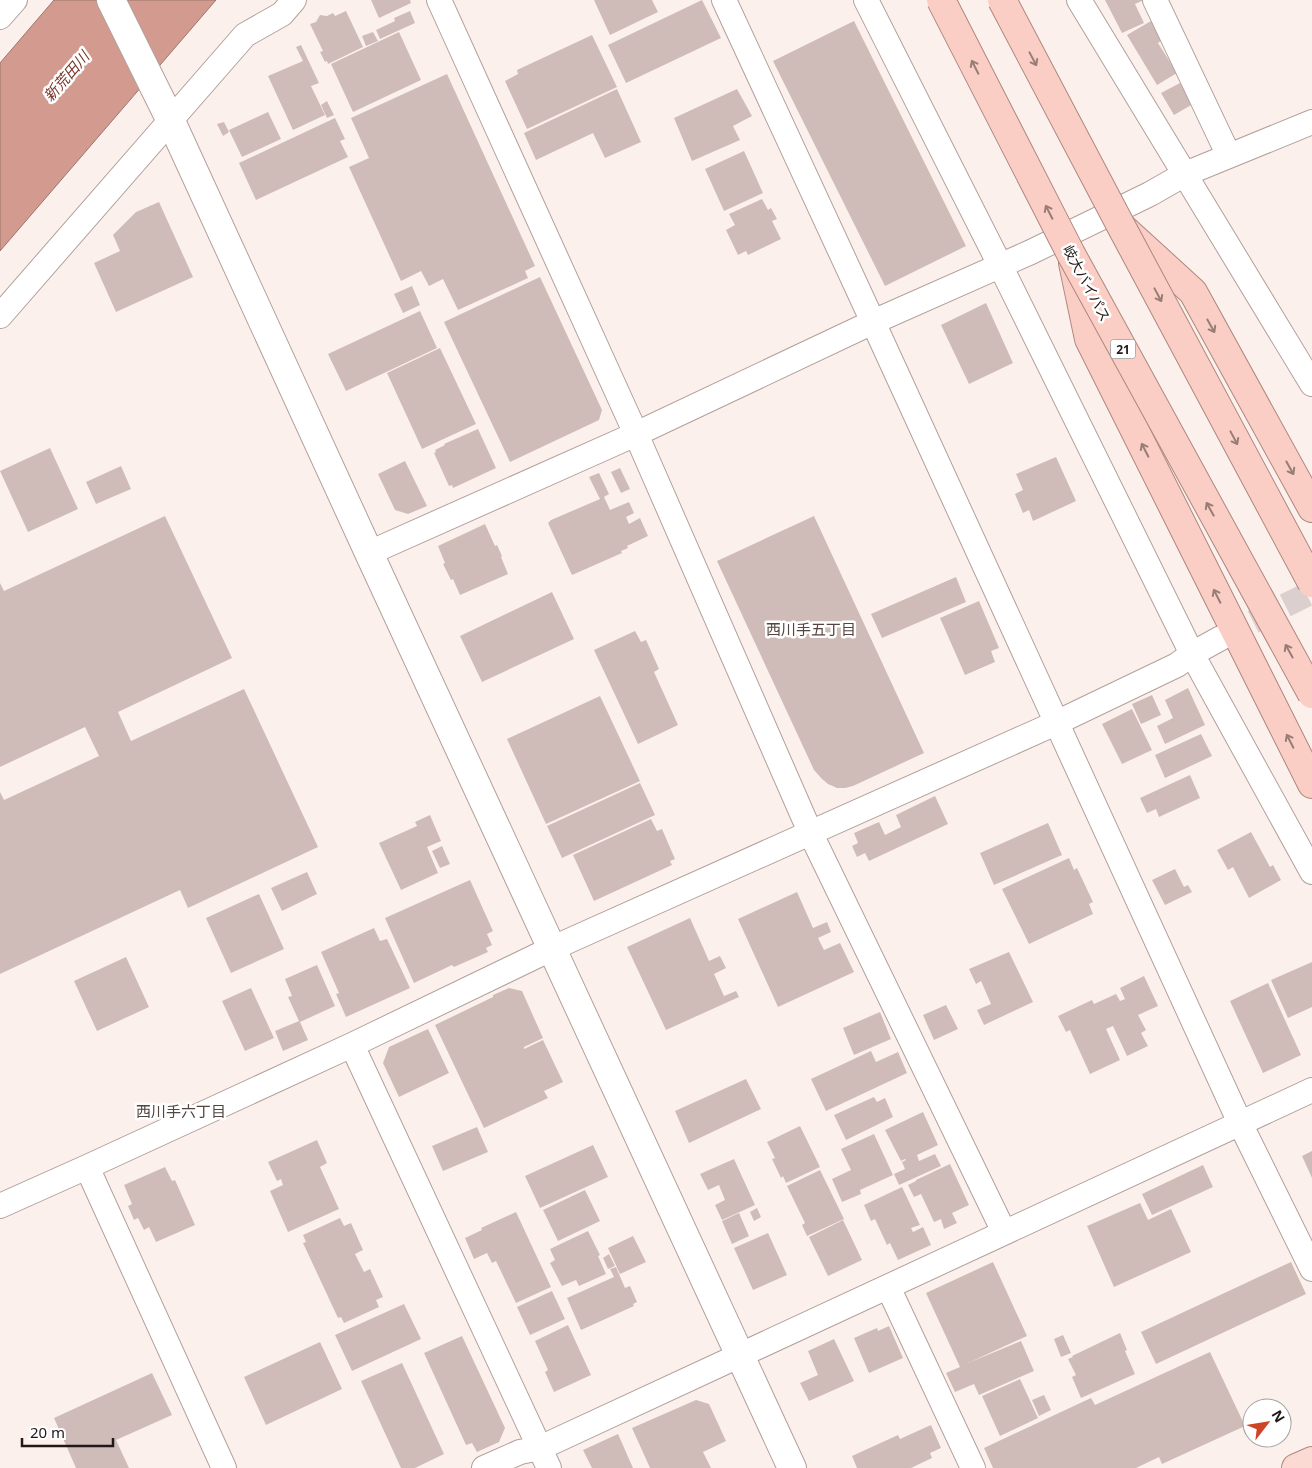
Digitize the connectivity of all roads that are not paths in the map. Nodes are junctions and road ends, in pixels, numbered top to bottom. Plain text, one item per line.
1 (15, 0) edge
2 (111, 0) edge
3 (294, 0) edge
4 (438, 0) edge
5 (724, 0) edge
6 (866, 0) edge
7 (941, 0) edge
8 (1002, 0) edge
9 (1079, 0) edge
10 (1155, 0) edge
11 (0, 17) edge
12 (167, 112) junction
13 (1312, 122) edge
14 (1229, 156) junction
15 (1185, 174) junction
16 (1121, 226) junction
17 (1071, 254) junction
18 (1000, 265) junction
19 (0, 316) edge
20 (874, 322) junction
21 (1312, 384) edge
22 (636, 434) junction
23 (1312, 508) edge
24 (369, 553) junction
25 (1312, 583) edge
26 (1221, 638) tunnel mouth
27 (1192, 654) junction
28 (1312, 694) edge
29 (1056, 723) junction
30 (1312, 784) edge
31 (810, 832) junction
32 (1312, 872) edge
33 (553, 948) junction
34 (352, 1045) junction
35 (1312, 1090) edge
36 (1240, 1123) junction
37 (87, 1167) junction
38 (0, 1206) edge
39 (1004, 1232) junction
40 (1312, 1269) edge
41 (888, 1289) junction
42 (740, 1358) junction
43 (544, 1458) edge
44 (1312, 1461) edge
45 (224, 1468) edge
46 (484, 1468) edge
47 (792, 1468) edge
48 (972, 1468) edge
49 (1296, 1468) edge

1 - 11 street
2 - 12 street
3 - 12 street
4 - 22 street
5 - 20 street
6 - 18 street
17 -> 7 highway, 岐大バイパス / 21, bridge
8 -> 16 highway, bridge
9 - 15 street
10 - 14 street
12 - 19 street
12 - 24 street
13 - 14 street
14 - 15 street
15 - 18 street
15 - 21 street
16 -> 23 highway
16 -> 25 highway, bridge
28 -> 17 highway, 岐大バイパス / 21, bridge
30 -> 17 highway, 21
18 - 20 street
18 - 27 street
20 - 22 street
20 - 29 street
22 - 24 street
22 - 31 street
24 - 33 street
26 - 27 street
27 - 29 street
27 - 32 street
29 - 31 street
29 - 36 street
31 - 33 street
31 - 39 street
33 - 34 street
33 - 42 street
34 - 37 street
34 - 43 street
35 - 36 street
36 - 39 street
36 - 40 street
37 - 38 street
37 - 45 street
39 - 41 street
41 - 42 street
41 - 48 street
42 - 43 street
42 - 47 street
43 - 46 street
44 - 49 main road

